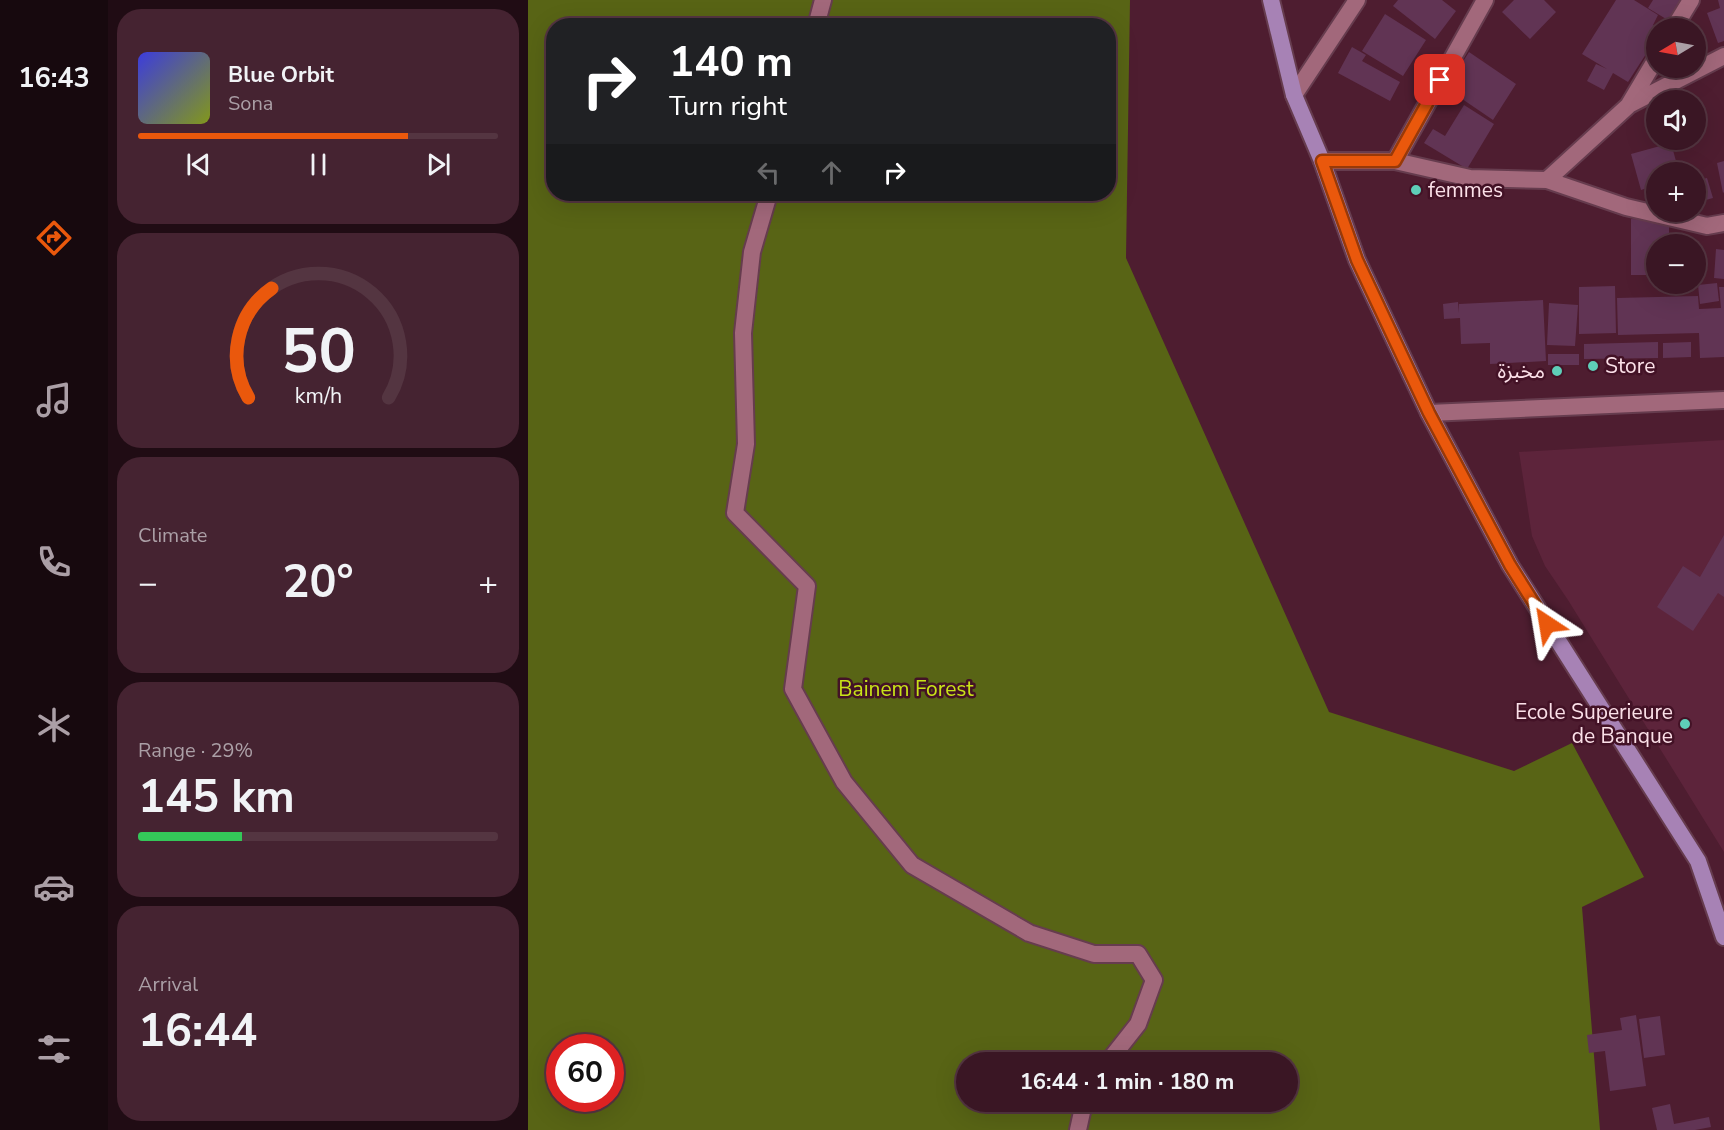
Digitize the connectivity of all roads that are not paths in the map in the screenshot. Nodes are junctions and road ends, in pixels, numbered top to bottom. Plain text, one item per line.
1 (823, 0) edge
2 (1271, 0) edge
3 (1357, 0) edge
4 (1485, 0) edge
5 (1691, 0) edge
6 (818, 18) edge
7 (1680, 18) edge
8 (1724, 56) edge
9 (1646, 76) edge
10 (1294, 94) junction
11 (1628, 106) junction
12 (1322, 161) junction
13 (1395, 161) junction
14 (1547, 180) junction
15 (767, 201) edge
16 (1724, 223) edge
17 (1724, 400) edge
18 (1429, 413) junction
19 (1724, 937) edge
20 (1116, 1052) edge
21 (1082, 1112) edge
22 (1078, 1130) edge

1 - 6 street
2 - 10 main road
3 - 10 street
4 - 13 street
5 - 7 street
8 - 11 street
9 - 11 street
10 - 12 main road
11 - 14 street
12 - 13 street
12 - 18 main road
13 - 14 street
14 - 16 street
15 - 20 street
17 - 18 street
18 - 19 main road
21 - 22 street

